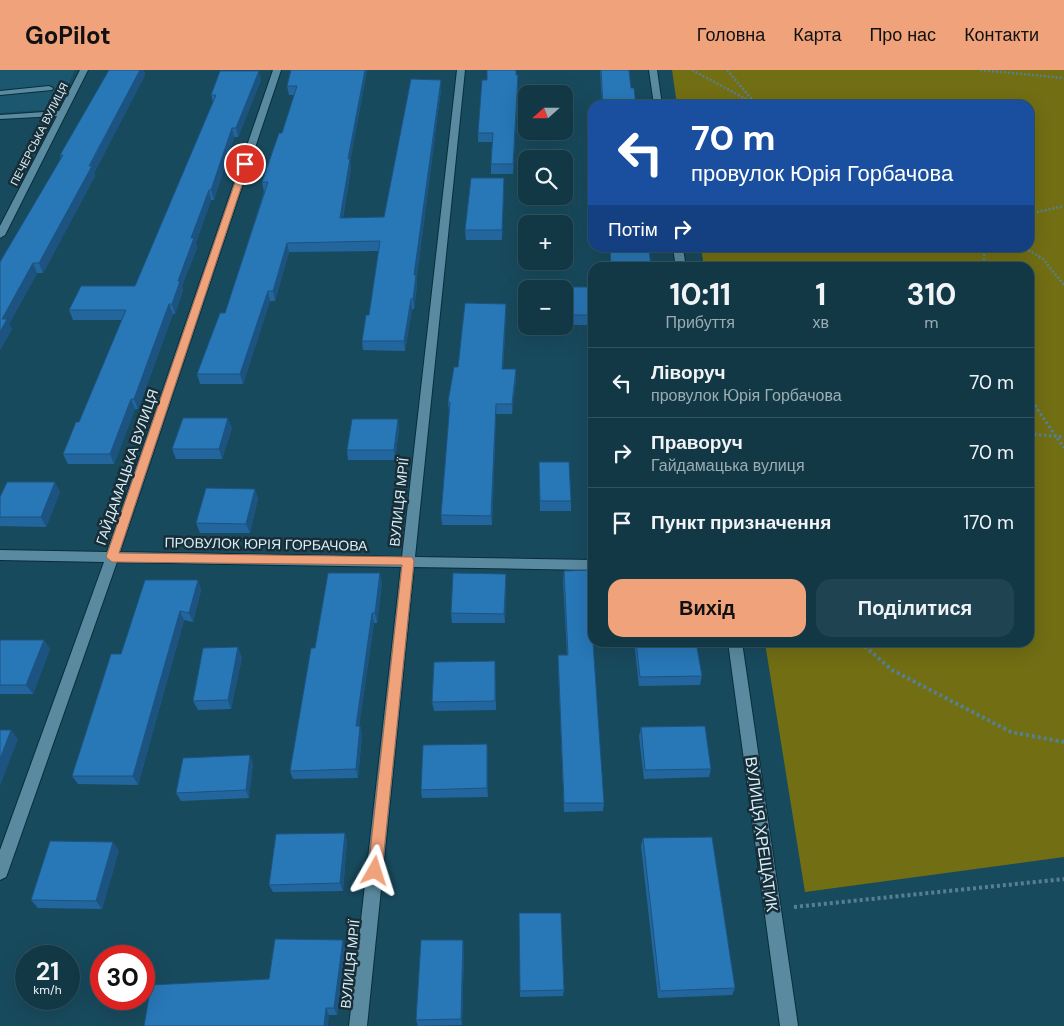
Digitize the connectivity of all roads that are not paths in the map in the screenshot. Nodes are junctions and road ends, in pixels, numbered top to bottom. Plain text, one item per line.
1 (84, 70) edge
2 (277, 70) edge
3 (461, 70) edge
4 (653, 70) edge
5 (48, 88) dead end
6 (0, 93) edge
7 (657, 100) edge
8 (62, 113) junction
9 (0, 117) edge
10 (0, 235) edge
11 (0, 555) edge
12 (112, 557) junction
13 (408, 561) junction
14 (588, 565) edge
15 (736, 647) edge
16 (0, 872) edge
17 (358, 1026) edge
18 (789, 1026) edge

1 - 8 street, ПЕЧЕРСЬКА ВУЛИЦЯ
2 - 12 street, ГАЙДАМАЦЬКА ВУЛИЦЯ
3 - 13 street, ВУЛИЦЯ МРІЇ
4 - 7 street
5 - 6 street
8 - 9 street
8 - 10 street, ПЕЧЕРСЬКА ВУЛИЦЯ
11 - 12 street, ПРОВУЛОК ЮРІЯ ГОРБАЧОВА
12 - 13 street, ПРОВУЛОК ЮРІЯ ГОРБАЧОВА
12 - 16 street, ГАЙДАМАЦЬКА ВУЛИЦЯ
13 - 14 street, ПРОВУЛОК ЮРІЯ ГОРБАЧОВА
13 - 17 street, ВУЛИЦЯ МРІЇ
15 - 18 street, ВУЛИЦЯ ХРЕЩАТИК

